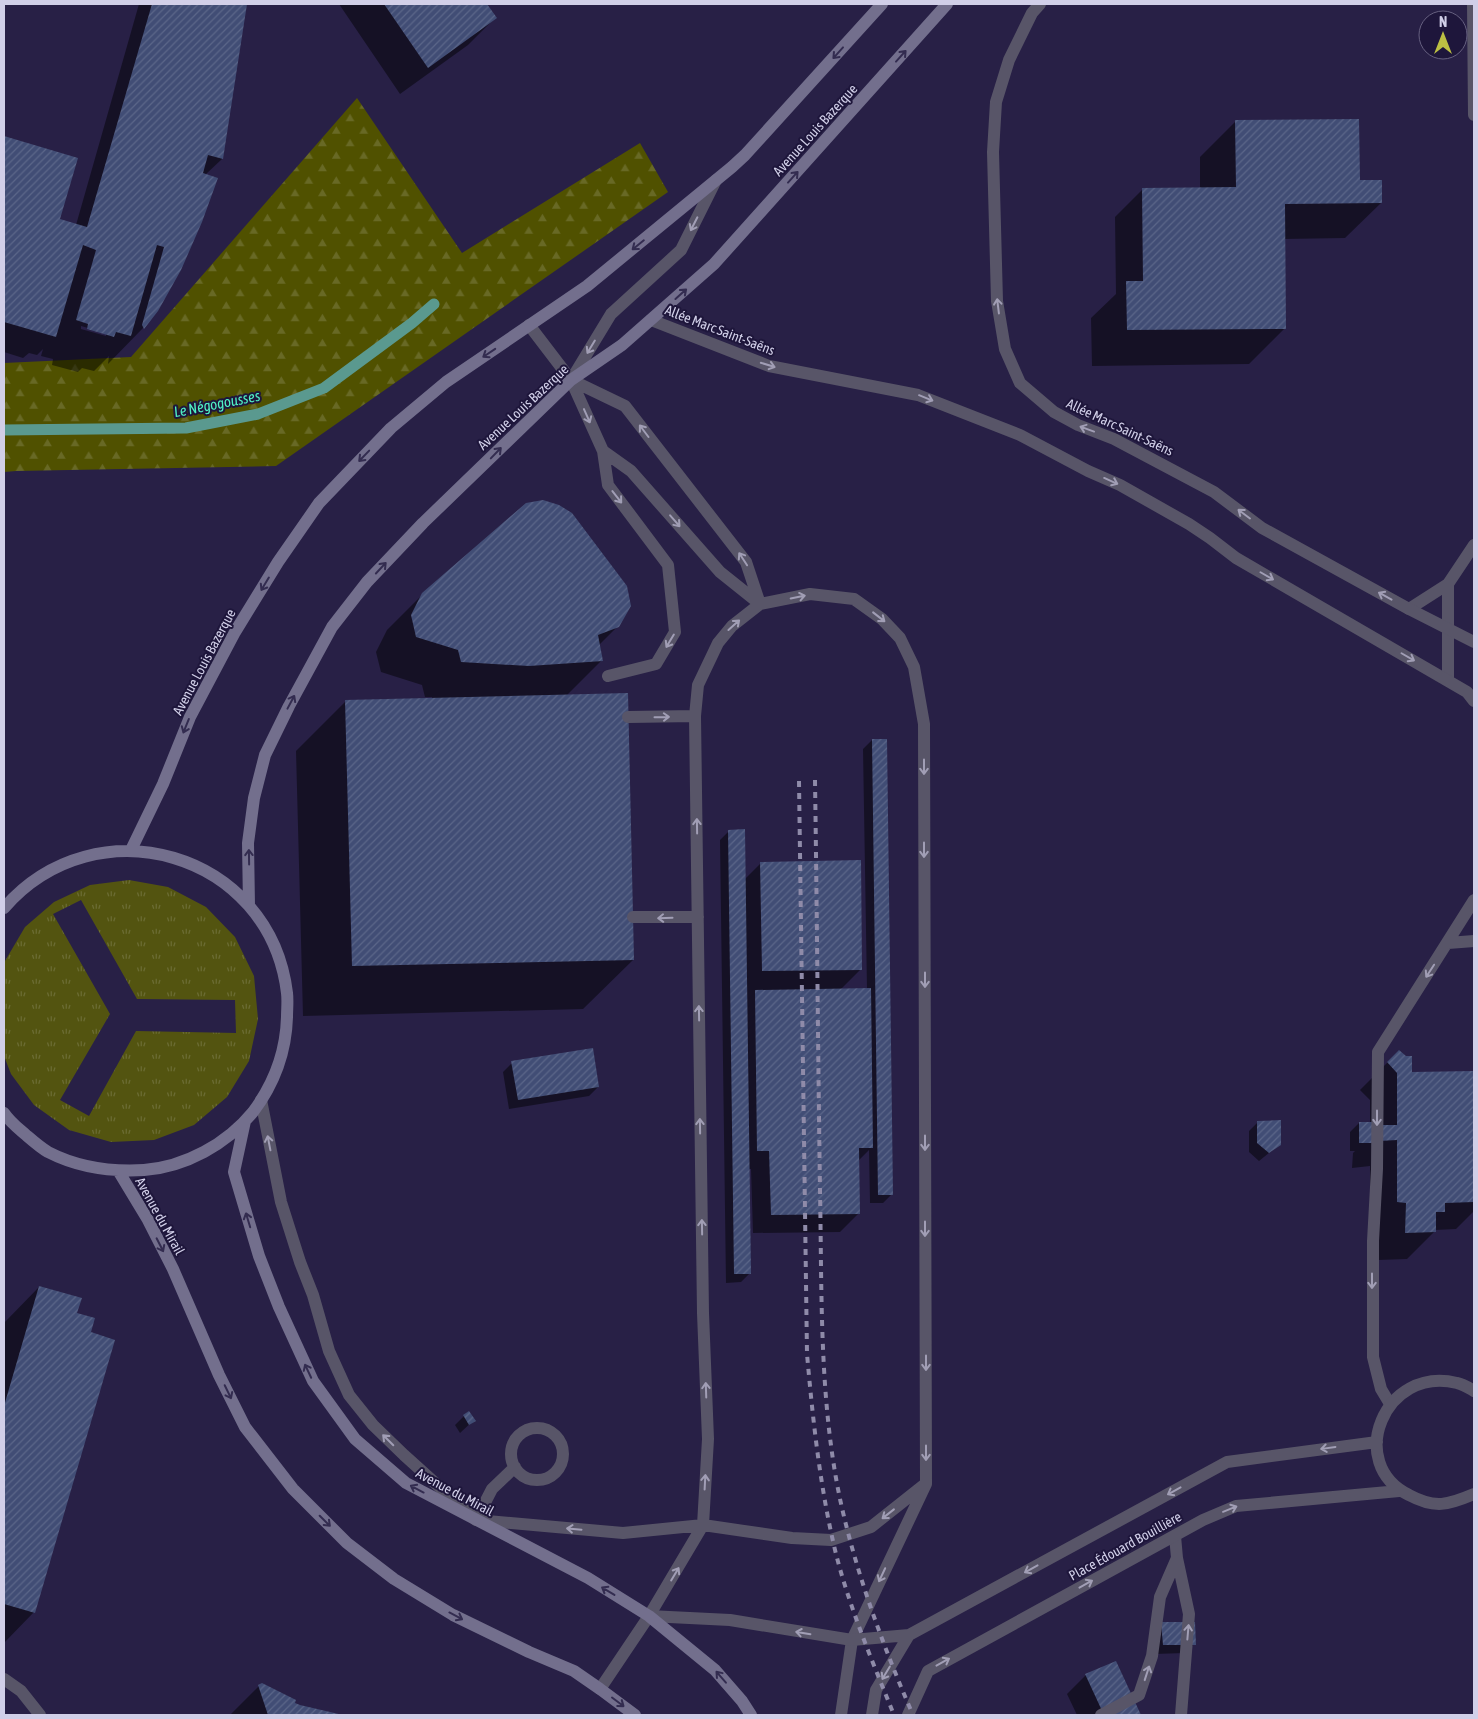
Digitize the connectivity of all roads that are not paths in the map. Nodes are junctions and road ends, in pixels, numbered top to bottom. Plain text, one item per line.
1 (882, 4) edge
2 (948, 4) edge
3 (1040, 4) edge
4 (1473, 4) edge
5 (1474, 116) edge
6 (716, 180) junction
7 (651, 320) junction
8 (530, 326) junction
9 (571, 380) junction
10 (603, 452) junction
11 (1474, 545) edge
12 (1448, 584) junction
13 (760, 604) junction
14 (1409, 609) junction
15 (1447, 628) junction
16 (1474, 642) edge
17 (608, 676) dead end
18 (1448, 680) junction
19 (1474, 701) edge
20 (695, 716) junction
21 (628, 717) dead end
22 (131, 850) junction
23 (1474, 900) edge
24 (249, 906) junction
25 (4, 908) edge
26 (633, 917) dead end
27 (698, 917) junction
28 (1474, 941) edge
29 (1448, 944) junction
30 (262, 1100) junction
31 (4, 1113) edge
32 (245, 1121) junction
33 (119, 1172) junction
34 (1474, 1391) edge
35 (1390, 1404) junction
36 (1377, 1442) junction
37 (515, 1467) junction
38 (926, 1484) junction
39 (1399, 1491) junction
40 (1474, 1494) edge
41 (476, 1520) junction
42 (703, 1526) junction
43 (1175, 1536) junction
44 (1177, 1558) junction
45 (650, 1616) junction
46 (909, 1635) junction
47 (852, 1640) junction
48 (4, 1679) edge
49 (600, 1689) junction
50 (40, 1715) edge
51 (635, 1715) edge
52 (751, 1715) edge
53 (841, 1715) edge
54 (872, 1715) edge
55 (908, 1715) edge
56 (1101, 1715) edge
57 (1181, 1715) edge

1 -> 6 main road, Avenue Louis Bazerque
7 -> 2 main road, Avenue Louis Bazerque
14 -> 3 street, Allée Marc Saint-Saëns
4 - 5 street
6 -> 8 main road, Avenue Louis Bazerque
6 -> 9 street
7 - 9 main road, Avenue Louis Bazerque
7 -> 18 street, Allée Marc Saint-Saëns
8 - 9 street
8 -> 22 main road, Avenue Louis Bazerque
9 -> 10 street
13 -> 9 street
24 -> 9 main road, Avenue Louis Bazerque
10 -> 13 street
10 -> 17 street
11 - 12 street
12 - 14 street
12 - 15 street
20 -> 13 street
13 -> 38 street
14 - 15 street, Allée Marc Saint-Saëns
15 - 16 street, Allée Marc Saint-Saëns
15 - 18 street
18 - 19 street, Allée Marc Saint-Saëns
21 -> 20 street
27 -> 20 street
22 - 24 main road
22 - 25 main road
23 - 29 street
24 - 30 main road
27 -> 26 street
42 -> 27 street
28 - 29 street
29 -> 35 street
30 - 32 main road
41 -> 30 street
31 - 33 main road
32 - 33 main road
41 -> 32 main road, Avenue du Mirail
33 -> 49 main road, Avenue du Mirail
34 - 35 street
35 - 36 street
36 - 39 street
36 -> 46 street, Place Édouard Bouillière
37 - 37 street
37 - 41 street
38 -> 42 street
38 -> 47 street
39 - 40 street
43 -> 39 street, Place Édouard Bouillière
42 -> 41 street
45 -> 41 main road, Avenue du Mirail
45 -> 42 street
43 - 44 street
55 -> 43 street, Place Édouard Bouillière
56 -> 44 street
57 -> 44 street
47 -> 45 street, Place Édouard Bouillière
45 - 49 street
52 -> 45 main road, Avenue du Mirail
46 - 47 street, Place Édouard Bouillière
46 -> 54 street
47 - 53 street
48 - 50 street
49 -> 51 main road, Avenue du Mirail

